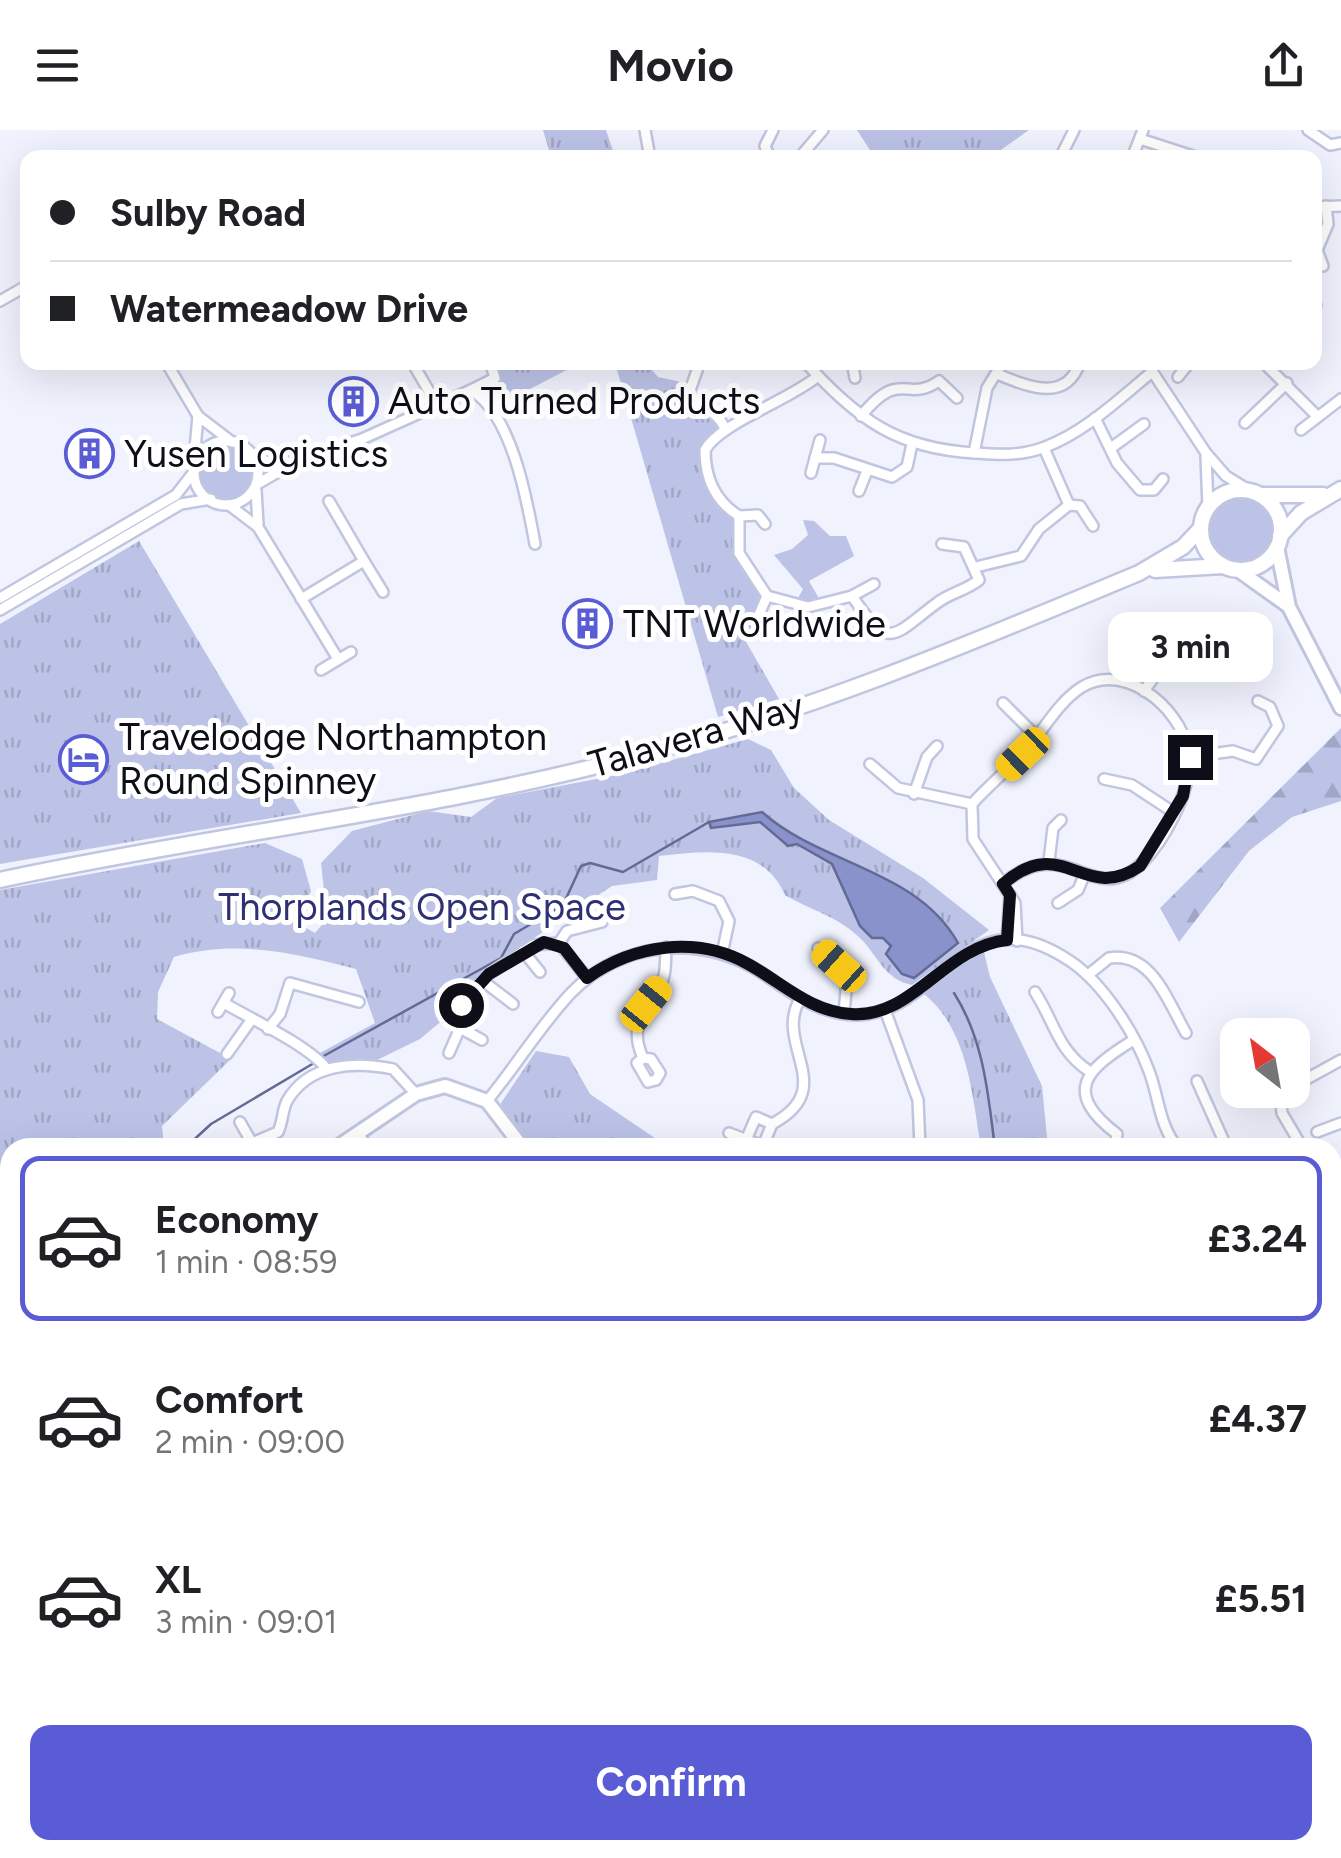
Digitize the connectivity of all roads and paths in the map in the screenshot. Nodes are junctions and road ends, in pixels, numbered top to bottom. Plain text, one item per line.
1 (823, 130) edge
2 (1308, 130) edge
3 (1141, 134) edge
4 (1341, 143) edge
5 (806, 150) edge
6 (1181, 150) edge
7 (1322, 262) edge
8 (1323, 266) dead end
9 (171, 370) edge
10 (418, 370) edge
11 (492, 370) edge
12 (697, 370) edge
13 (812, 370) edge
14 (854, 370) edge
15 (999, 370) edge
16 (1076, 370) edge
17 (1146, 370) edge
18 (1151, 370) edge
19 (1184, 370) edge
20 (1272, 370) edge
21 (997, 374) junction
22 (818, 376) junction
23 (856, 378) dead end
24 (1178, 378) dead end
25 (1287, 383) junction
26 (471, 390) junction
27 (957, 398) dead end
28 (1341, 399) edge
29 (441, 403) junction
30 (198, 416) junction
31 (861, 416) junction
32 (1316, 416) junction
33 (1095, 418) junction
34 (1245, 422) dead end
35 (1144, 424) dead end
36 (725, 429) junction
37 (1301, 430) dead end
38 (820, 440) dead end
39 (234, 444) junction
40 (912, 444) junction
41 (1044, 448) junction
42 (1111, 448) junction
43 (974, 453) junction
44 (249, 454) junction
45 (1206, 454) junction
46 (815, 458) junction
47 (297, 461) junction
48 (193, 468) junction
49 (867, 471) junction
50 (811, 472) dead end
51 (1163, 479) dead end
52 (258, 486) junction
53 (1338, 490) edge
54 (858, 491) dead end
55 (1256, 494) junction
56 (211, 499) junction
57 (329, 501) dead end
58 (230, 505) junction
59 (1069, 505) junction
60 (1208, 508) junction
61 (739, 516) junction
62 (765, 524) dead end
63 (1093, 526) dead end
64 (258, 527) junction
65 (1201, 528) junction
66 (1279, 542) junction
67 (535, 544) dead end
68 (942, 544) dead end
69 (364, 561) junction
70 (976, 567) junction
71 (1230, 568) junction
72 (1139, 573) junction
73 (874, 584) dead end
74 (383, 592) dead end
75 (766, 596) junction
76 (852, 596) junction
77 (0, 598) edge
78 (301, 599) junction
79 (1288, 607) junction
80 (0, 610) edge
81 (758, 616) dead end
82 (1227, 647) dead end
83 (351, 652) dead end
84 (338, 660) junction
85 (321, 670) dead end
86 (1144, 691) junction
87 (1258, 701) dead end
88 (1003, 703) dead end
89 (1341, 708) edge
90 (1037, 737) junction
91 (937, 746) dead end
92 (1190, 757) junction
93 (1256, 759) junction
94 (870, 764) dead end
95 (1260, 772) dead end
96 (1104, 779) dead end
97 (914, 794) junction
98 (972, 804) junction
99 (1173, 812) junction
100 (1061, 820) dead end
101 (1050, 861) junction
102 (1084, 876) junction
103 (0, 880) edge
104 (1003, 884) junction
105 (674, 894) dead end
106 (1058, 903) dead end
107 (602, 922) dead end
108 (1012, 941) junction
109 (559, 944) junction
110 (666, 947) junction
111 (818, 948) dead end
112 (523, 951) junction
113 (722, 954) junction
114 (540, 972) dead end
115 (1088, 974) junction
116 (587, 978) junction
117 (483, 981) junction
118 (1035, 992) dead end
119 (800, 999) junction
120 (360, 1002) dead end
121 (224, 1003) dead end
122 (513, 1004) dead end
123 (885, 1010) junction
124 (844, 1014) junction
125 (252, 1020) junction
126 (460, 1028) junction
127 (268, 1030) junction
128 (1186, 1032) dead end
129 (482, 1040) dead end
130 (1132, 1041) junction
131 (448, 1053) dead end
132 (227, 1054) dead end
133 (643, 1058) dead end
134 (1341, 1060) edge
135 (326, 1068) junction
136 (1089, 1071) junction
137 (1310, 1078) edge
138 (1197, 1081) dead end
139 (416, 1094) junction
140 (487, 1101) junction
141 (1281, 1108) edge
142 (240, 1122) dead end
143 (1341, 1123) edge
144 (772, 1124) junction
145 (1317, 1132) dead end
146 (729, 1133) dead end
147 (357, 1134) junction
148 (249, 1138) edge
149 (265, 1138) edge
150 (351, 1138) edge
151 (361, 1138) edge
152 (515, 1138) edge
153 (741, 1138) edge
154 (747, 1138) edge
155 (766, 1138) edge
156 (920, 1138) edge
157 (1116, 1138) edge
158 (1172, 1138) edge
159 (1223, 1138) edge
160 (1298, 1138) edge

1 - 5 street
2 - 4 street
3 - 6 street
7 - 8 street
9 - 30 street
10 - 29 street
11 - 26 street
12 - 36 street
13 - 22 street
14 - 23 street
15 - 21 street
16 - 21 street
17 - 33 street
18 - 45 street
19 - 24 street
20 - 25 street
21 - 43 street
22 - 31 street
22 - 36 street
25 - 32 street
25 - 34 street
26 - 29 street
26 - 67 street
27 - 31 street
28 - 32 street
29 - 47 street
30 - 39 street
30 - 48 street
31 - 40 street
32 - 37 street
33 - 41 street
33 - 42 street
35 - 42 street
36 - 61 street
38 - 46 street
39 - 44 street
39 - 48 street
40 - 43 street
40 - 49 street
41 - 43 street
41 - 59 street
42 - 51 street
44 - 47 street
44 - 52 street
45 - 55 street
45 - 60 street
46 - 49 street
46 - 50 street
47 - 52 street
48 - 56 street
48 - 77 street
49 - 54 street
52 - 58 street
52 - 64 street
53 - 55 main road
53 - 66 main road
55 - 60 main road
55 - 66 main road
56 - 58 street
56 - 80 street
57 - 69 street
58 - 64 street
59 - 63 street
59 - 70 street
60 - 65 main road
61 - 62 street
61 - 75 street
64 - 78 street
65 - 71 main road
65 - 72 main road, Talavera Way
66 - 71 main road
66 - 79 street
68 - 70 street
69 - 74 street
69 - 78 street
70 - 76 street
71 - 72 main road, Talavera Way
71 - 79 street
72 - 103 main road, Talavera Way
73 - 76 street
75 - 76 street
75 - 81 street
78 - 84 street
79 - 89 street
82 - 86 street
83 - 84 street
84 - 85 street
86 - 90 street
86 - 92 street
87 - 93 street
88 - 90 street
90 - 98 street
91 - 97 street
92 - 93 street
92 - 99 street
93 - 95 street
94 - 97 street
96 - 99 street
97 - 98 street
98 - 104 street
99 - 102 street
100 - 101 street
101 - 102 street
101 - 104 street
102 - 106 street
104 - 108 street
105 - 113 street
107 - 109 street
108 - 115 street
108 - 123 street
109 - 112 street
109 - 116 street
110 - 113 street
110 - 116 street
110 - 133 street
111 - 124 street
112 - 114 street
112 - 117 street
113 - 119 street
115 - 128 street
115 - 130 street
116 - 140 street
117 - 122 street
117 - 126 street
118 - 136 street
119 - 124 street
119 - 144 street
120 - 127 street
121 - 125 street
123 - 124 street
123 - 156 street
125 - 127 street
125 - 132 street
126 - 129 street
126 - 131 street
127 - 135 street
130 - 136 street
130 - 158 street
134 - 137 street
135 - 139 street
135 - 149 street
136 - 157 street
138 - 159 street
139 - 140 street
139 - 147 street
140 - 152 street
141 - 160 street
142 - 148 street
143 - 145 street
144 - 154 street
144 - 155 street
146 - 153 street
147 - 150 street
147 - 151 street

